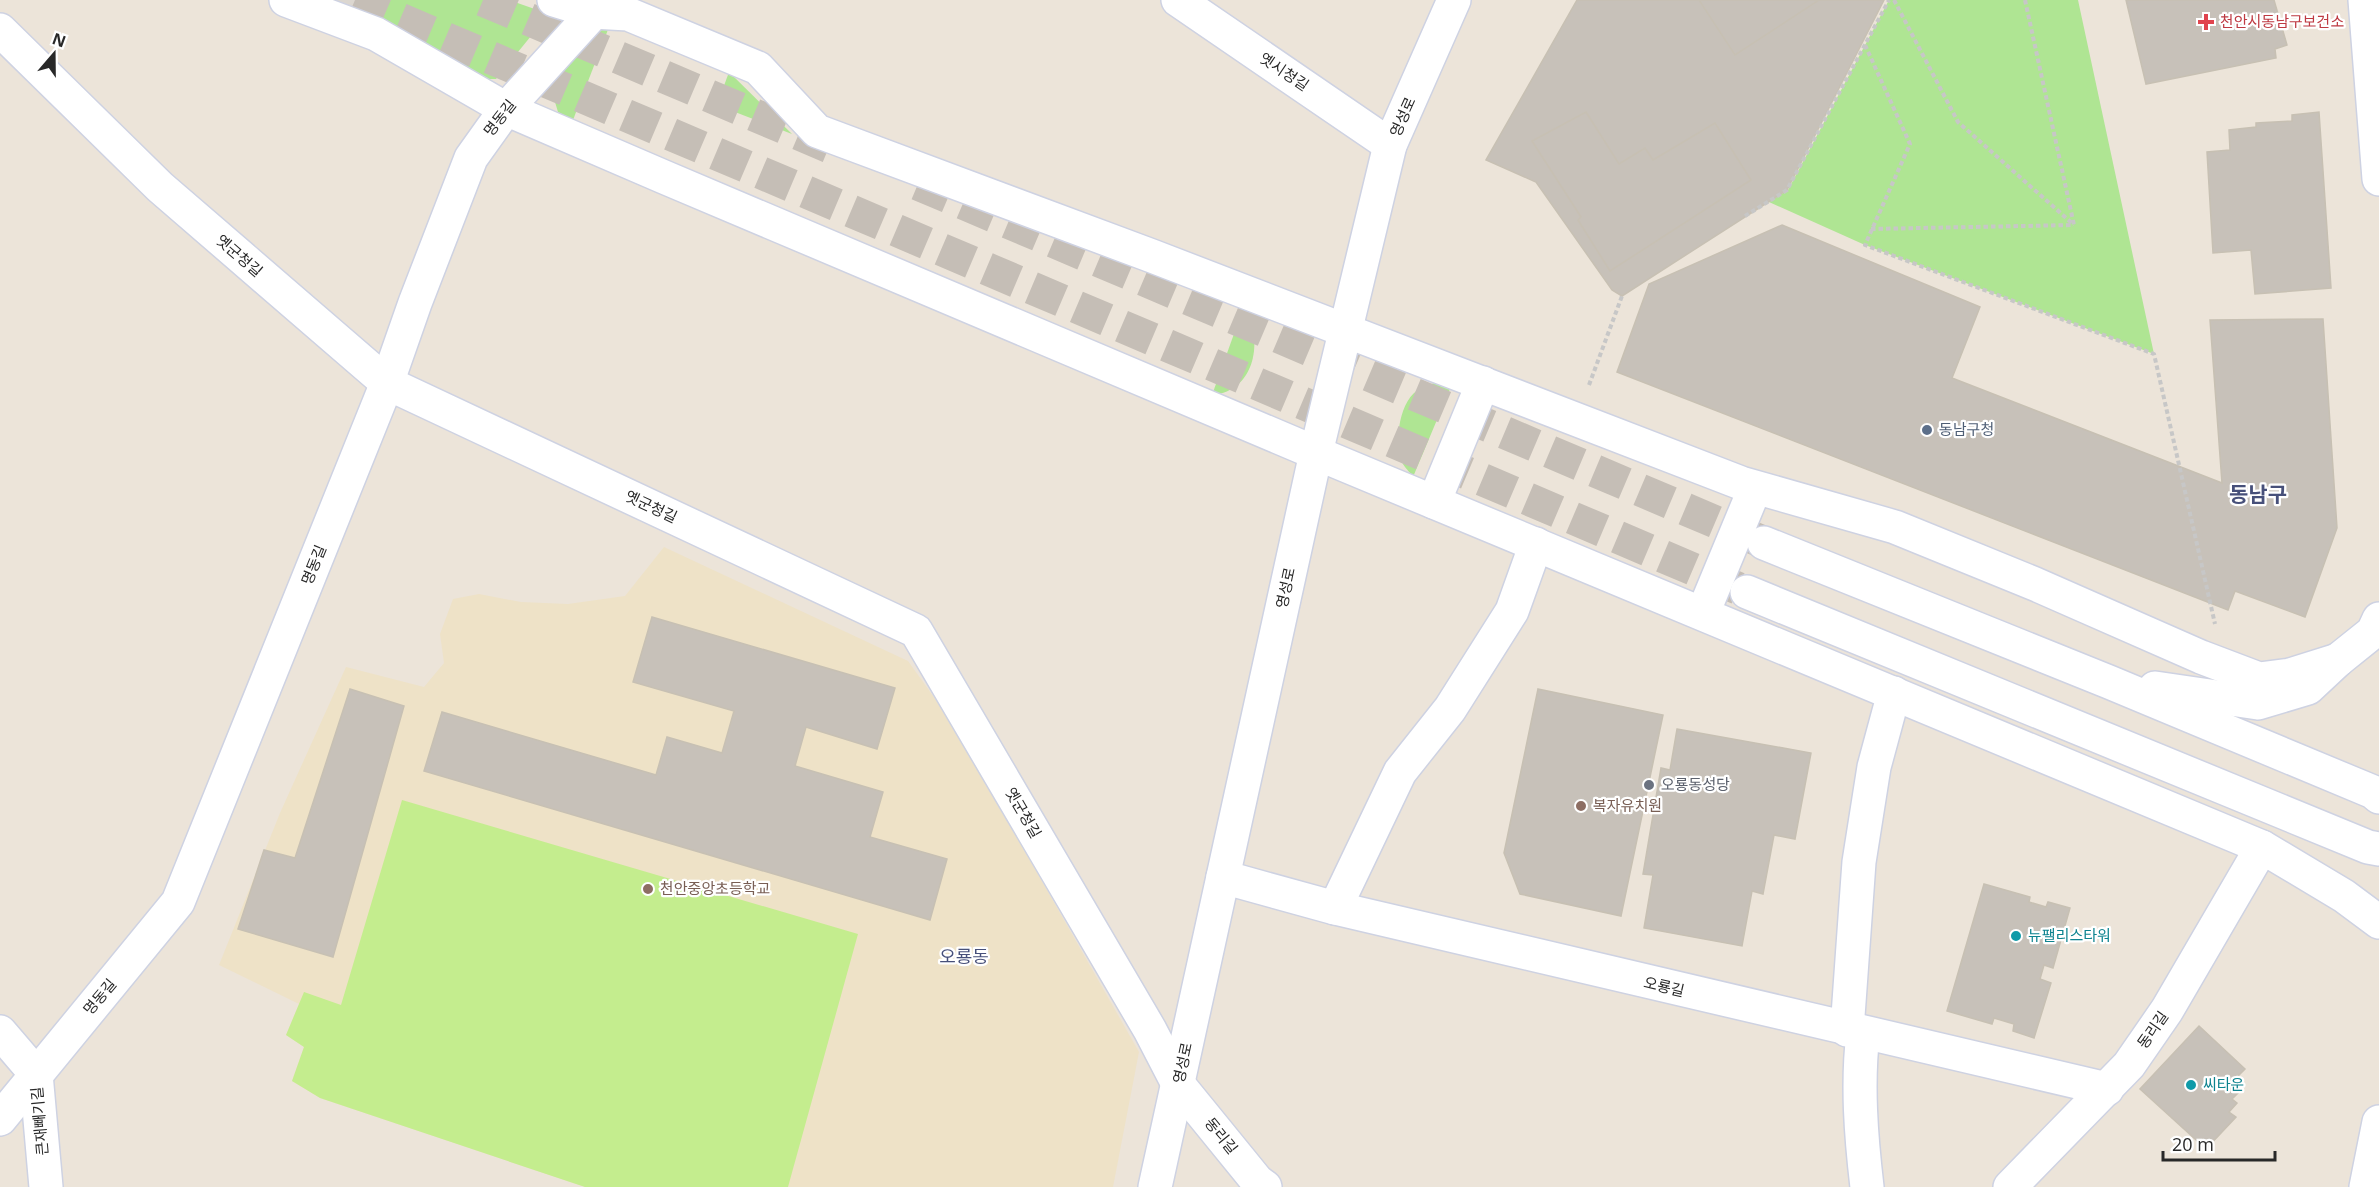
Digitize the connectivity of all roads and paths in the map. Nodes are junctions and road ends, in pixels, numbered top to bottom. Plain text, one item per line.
1 (286, 0) edge
2 (554, 0) edge
3 (1178, 0) edge
4 (1454, 0) edge
5 (1889, 0) edge
6 (1894, 0) edge
7 (2025, 0) edge
8 (2365, 0) edge
9 (599, 6) edge
10 (0, 30) edge
11 (1865, 45) junction
12 (506, 109) junction
13 (1390, 145) junction
14 (2379, 179) edge
15 (1746, 216) dead end
16 (2074, 225) junction
17 (1871, 229) junction
18 (1622, 296) dead end
19 (1345, 331) junction
20 (387, 383) junction
21 (1483, 383) junction
22 (1576, 419) junction
23 (1316, 453) junction
24 (1748, 486) junction
25 (1434, 502) junction
26 (1764, 543) tunnel mouth
27 (1536, 544) junction
28 (1748, 592) tunnel mouth
29 (1696, 610) junction
30 (2379, 619) edge
31 (2338, 660) junction
32 (2224, 666) junction
33 (2109, 682) junction
34 (1894, 693) junction
35 (2379, 797) edge
36 (2262, 847) junction
37 (2379, 849) edge
38 (1223, 877) junction
39 (1335, 908) junction
40 (2379, 922) edge
41 (0, 1032) edge
42 (1855, 1032) junction
43 (36, 1074) junction
44 (1178, 1083) junction
45 (2107, 1089) junction
46 (0, 1119) edge
47 (2379, 1122) edge
48 (46, 1187) edge
49 (1155, 1187) edge
50 (1265, 1187) edge
51 (1868, 1187) edge
52 (2010, 1187) edge
53 (2366, 1187) edge

1 - 12 street
2 - 9 street
3 - 13 street, 옛시청길
4 - 13 street, 영성로
5 - 11 path
6 - 16 path
7 - 16 path
8 - 14 street
9 - 12 street, 명동길
9 - 19 street
10 - 20 street, 옛군청길
11 - 15 path
11 - 17 path
12 - 20 street, 명동길
12 - 23 street
13 - 19 street, 영성로
16 - 17 path
17 - 32 path
18 - 22 path
19 - 21 street
19 - 23 street, 영성로
20 - 43 street, 명동길
20 - 44 street, 옛군청길
21 - 22 street
21 - 25 street
22 - 24 street
23 - 25 street
23 - 38 street, 영성로
24 - 29 street
24 - 32 street
25 - 27 street
26 - 33 street
27 - 29 street
27 - 39 street
28 - 37 street
29 - 34 street
30 - 31 street
31 - 32 street
31 - 33 street
33 - 35 street
34 - 36 street
34 - 42 street
36 - 40 street
36 - 45 street, 동리길
38 - 39 street, 오룡길
38 - 44 street, 영성로
39 - 42 street, 오룡길
41 - 43 street, 큰재빼기길
42 - 45 street, 오룡길
42 - 51 street
43 - 46 street, 명동길
43 - 48 street, 큰재빼기길
44 - 49 street, 영성로
44 - 50 street, 동리길
45 - 52 street, 동리길
47 - 53 street

